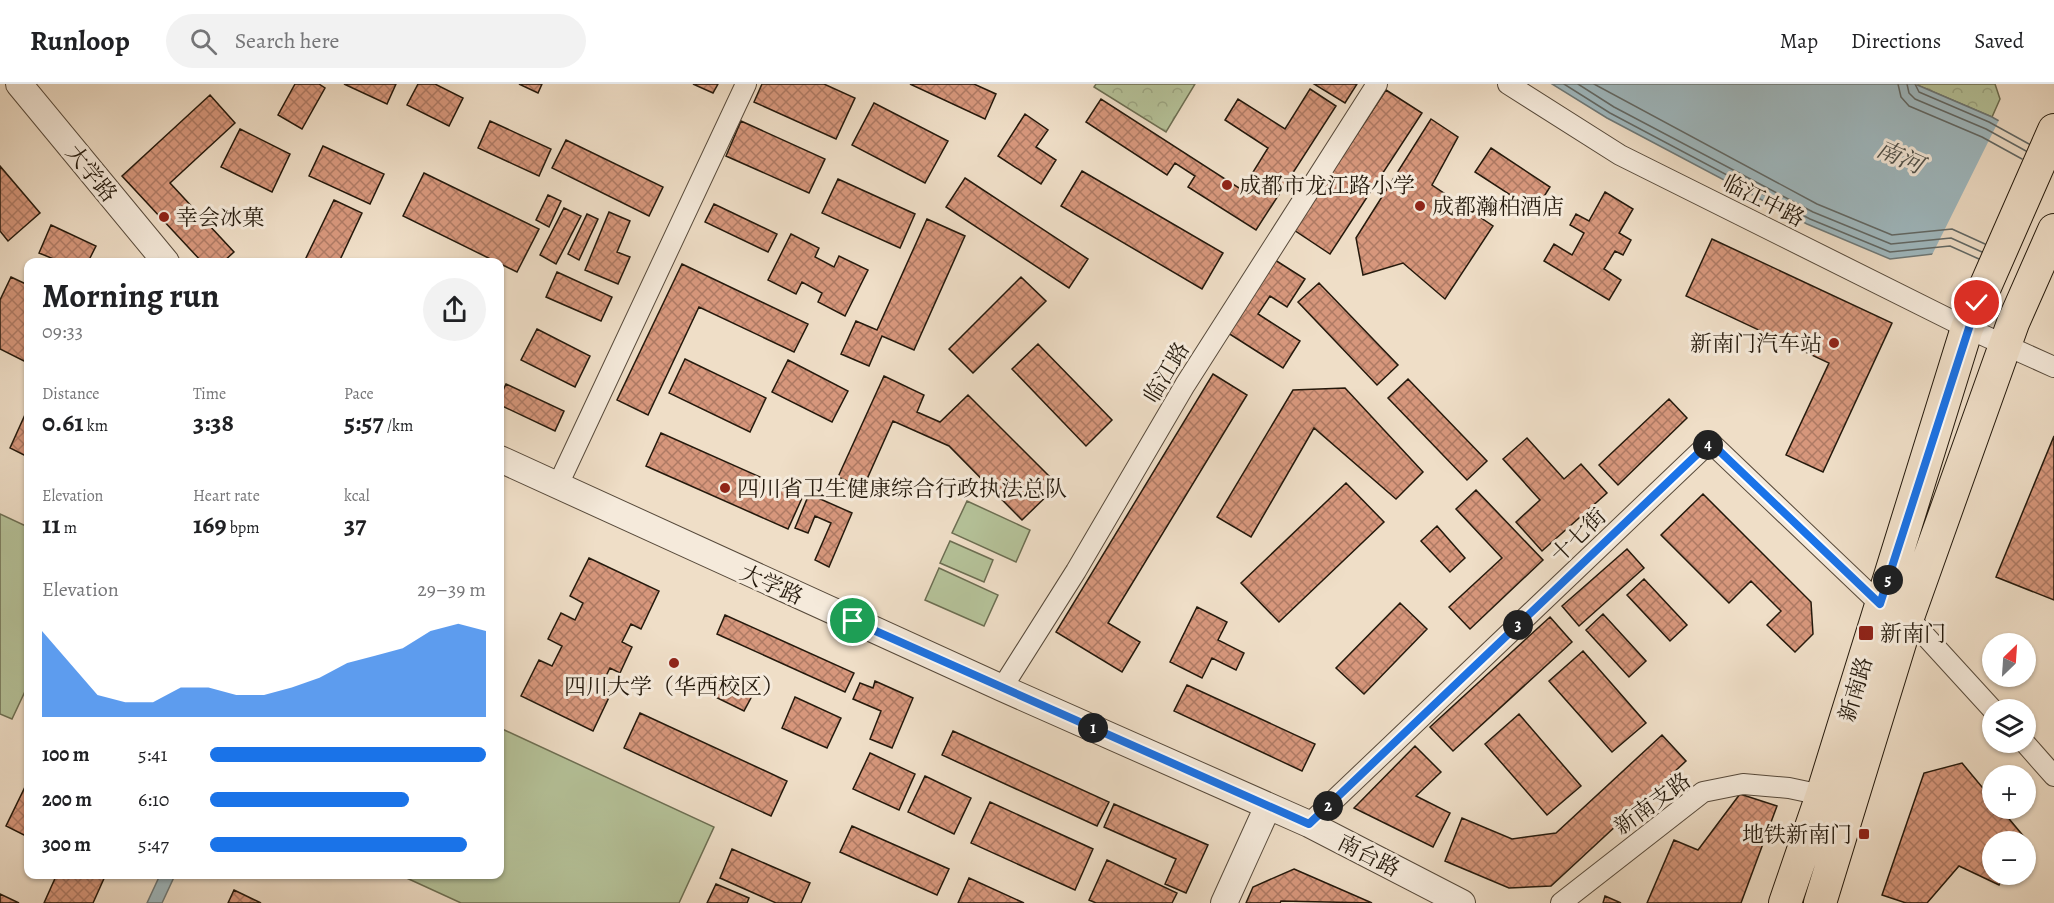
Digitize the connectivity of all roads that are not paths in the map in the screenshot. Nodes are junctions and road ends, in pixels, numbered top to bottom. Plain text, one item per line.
1 (19, 84) edge
2 (746, 84) edge
3 (1377, 84) edge
4 (1508, 84) edge
5 (2054, 130) edge
6 (2054, 230) edge
7 (163, 258) edge
8 (1972, 315) junction
9 (2010, 334) junction
10 (2054, 367) edge
11 (504, 461) edge
12 (557, 487) junction
13 (1880, 604) junction
14 (1908, 616) junction
15 (1002, 688) junction
16 (1984, 699) edge
17 (2034, 753) edge
18 (2054, 776) edge
19 (1822, 795) junction
20 (1268, 806) junction
21 (1309, 824) junction
22 (1224, 903) edge
23 (1462, 903) edge
24 (1562, 903) edge
25 (1785, 903) edge
26 (1820, 903) edge

1 - 7 street, 大学路
2 - 12 street
3 - 15 street, 临江路
4 - 8 street, 临江中路
5 - 8 main road, 新南路
6 - 9 main road, 新南路
8 - 9 street, 临江中路
8 - 13 main road, 新南路
9 - 10 street, 临江中路
9 - 14 main road, 新南路
11 - 12 street, 大学路
12 - 15 street, 大学路
13 - 19 main road, 新南路
13 - 21 street, 十七街
14 - 16 street
14 - 26 main road, 新南路
15 - 20 street, 大学路
17 - 18 street
19 - 24 street, 新南支路
19 - 25 main road, 新南路
20 - 21 street, 大学路
20 - 22 street
21 - 23 street, 南台路

